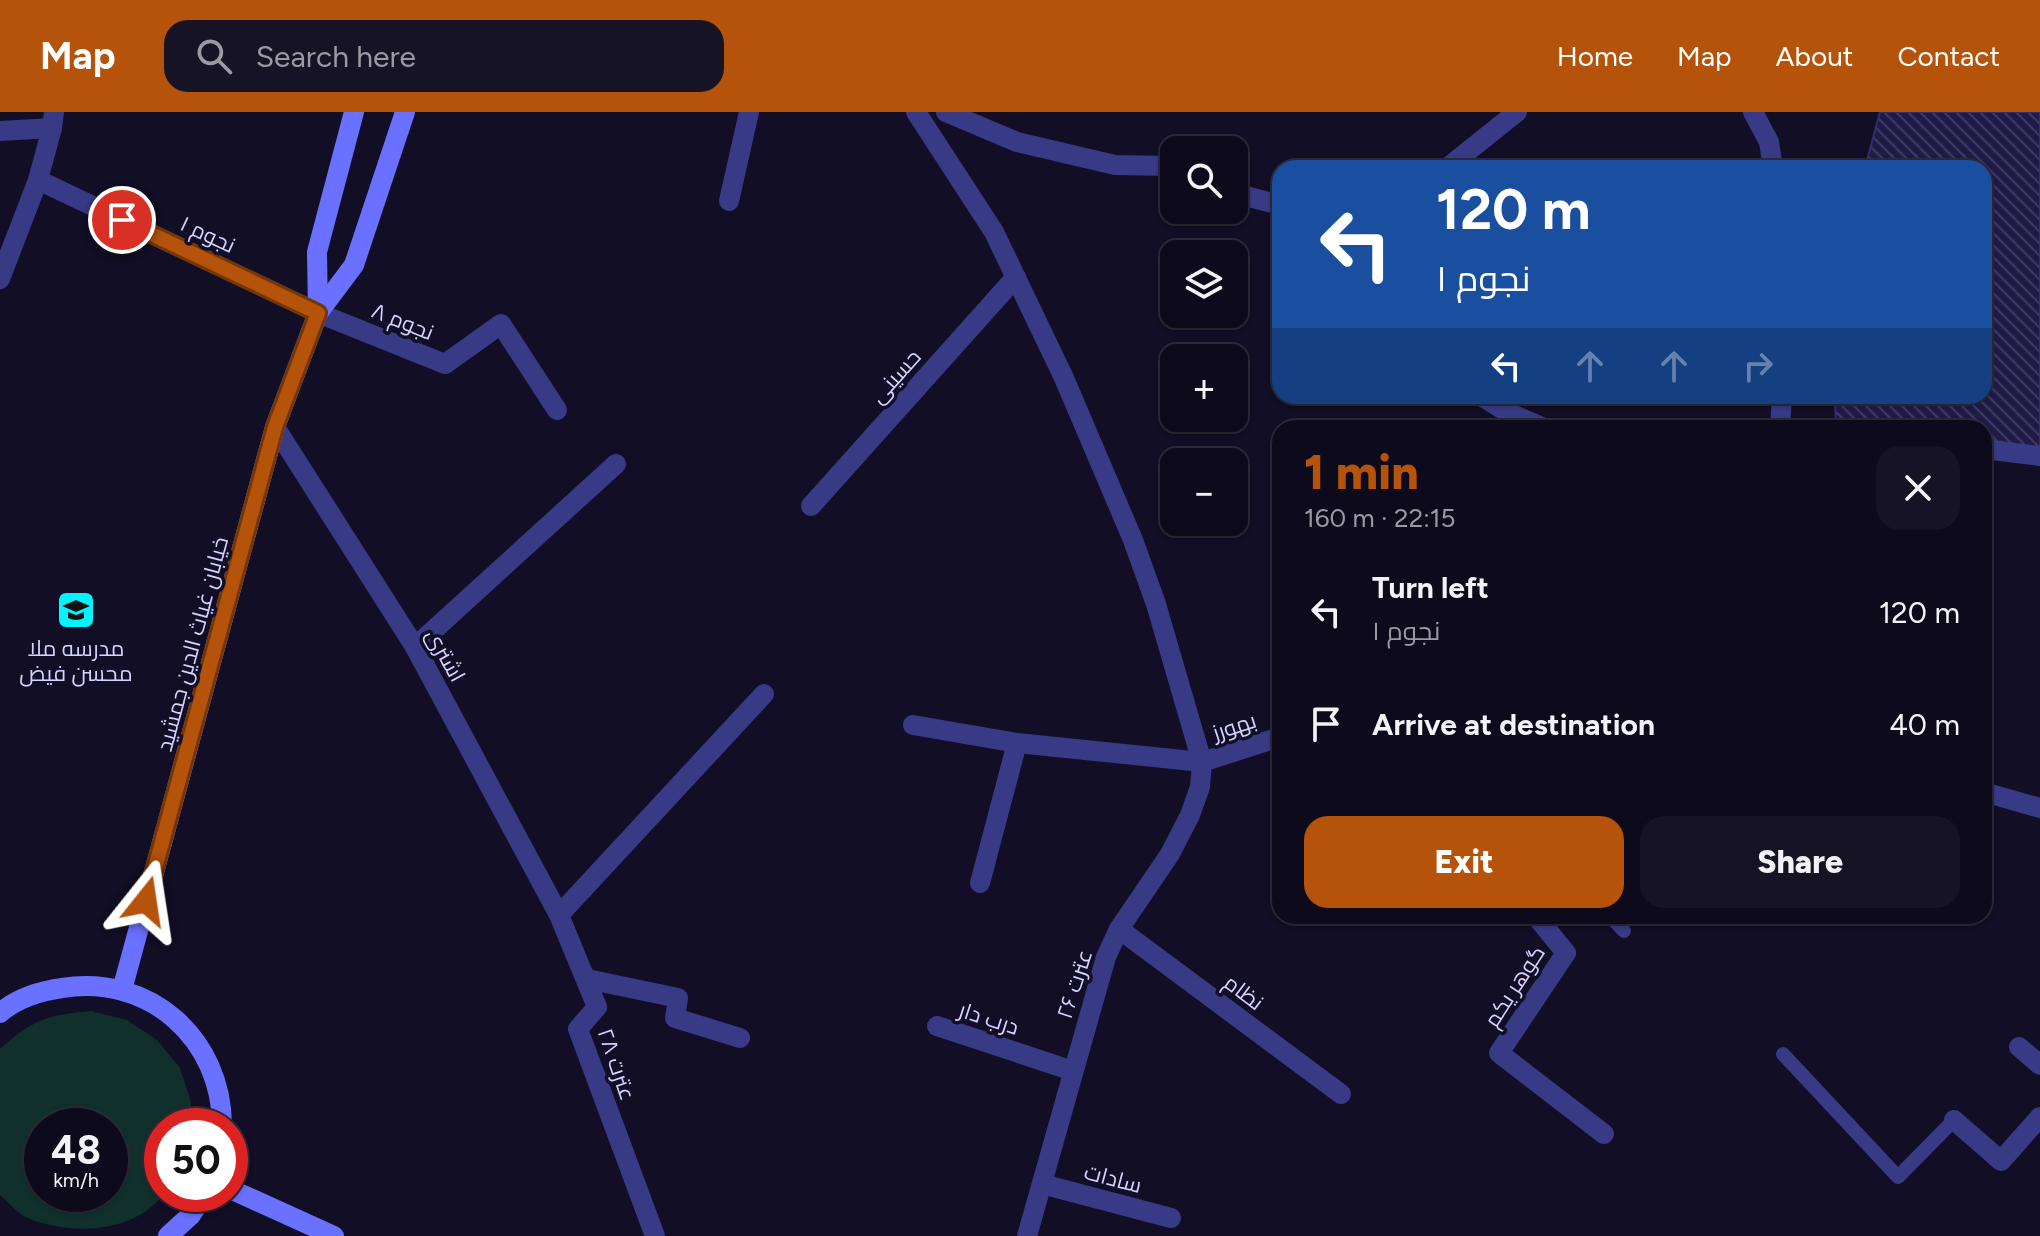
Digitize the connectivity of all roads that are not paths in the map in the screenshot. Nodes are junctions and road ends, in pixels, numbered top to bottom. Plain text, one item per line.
1 (354, 112) edge
2 (405, 112) edge
3 (749, 112) edge
4 (916, 112) edge
5 (946, 112) edge
6 (1517, 112) edge
7 (1753, 112) edge
8 (53, 120) edge
9 (0, 131) edge
10 (1457, 160) edge
11 (1772, 160) edge
12 (1160, 166) edge
13 (38, 180) junction
14 (1248, 197) edge
15 (729, 201) dead end
16 (1272, 203) edge
17 (1016, 277) junction
18 (0, 279) edge
19 (318, 313) junction
20 (1494, 404) edge
21 (557, 410) dead end
22 (1526, 420) edge
23 (275, 427) junction
24 (1992, 450) edge
25 (2040, 456) edge
26 (616, 464) dead end
27 (811, 506) dead end
28 (415, 647) junction
29 (764, 694) dead end
30 (913, 725) dead end
31 (1272, 740) edge
32 (1017, 743) junction
33 (1202, 762) junction
34 (1992, 794) edge
35 (2040, 808) edge
36 (980, 883) dead end
37 (559, 915) junction
38 (1542, 924) edge
39 (1617, 924) edge
40 (1119, 929) junction
41 (1624, 931) dead end
42 (587, 979) junction
43 (122, 990) junction
44 (0, 1013) edge
45 (937, 1026) dead end
46 (740, 1038) dead end
47 (2019, 1047) dead end
48 (1783, 1054) dead end
49 (2040, 1065) edge
50 (1073, 1071) junction
51 (1341, 1094) dead end
52 (222, 1108) edge
53 (2040, 1117) edge
54 (1954, 1120) joint
55 (1604, 1134) dead end
56 (1042, 1184) junction
57 (248, 1197) edge
58 (193, 1212) edge
59 (1171, 1218) dead end
60 (168, 1236) edge
61 (334, 1236) edge
62 (655, 1236) edge
63 (1027, 1236) edge

1 - 19 main road, خیابان غیاث الدین جمشید
2 - 19 main road, خیابان غیاث الدین جمشید
3 - 15 street
4 - 17 street
5 - 12 street
6 - 10 street
7 - 11 street
8 - 9 street
8 - 13 street
13 - 18 street
13 - 19 street, نجوم ۱
14 - 16 street
17 - 27 street, حسینی
17 - 33 street
19 - 21 street, نجوم ۸
19 - 23 main road, خیابان غیاث الدین جمشید
20 - 22 street
23 - 28 street, اشتری
23 - 43 main road, خیابان غیاث الدین جمشید
24 - 25 street
26 - 28 street
28 - 37 street, اشتری
29 - 37 street
30 - 32 street
31 - 33 street, بهورز
32 - 33 street
32 - 36 street
33 - 40 street, عترت ۲۶
34 - 35 street
37 - 42 street, عترت ۲۸
38 - 55 street, گوهر یکم
39 - 41 lane
40 - 50 street, عترت ۲۶
40 - 51 street, نظام
42 - 46 street
42 - 62 street, عترت ۲۸
43 - 44 main road
43 - 52 main road
45 - 50 street, درب دار
47 - 49 street
48 - 54 lane
50 - 56 street, عترت ۲۶
53 - 54 street
56 - 59 street, سادات
56 - 63 street, عترت ۲۶
57 - 61 main road
58 - 60 main road

